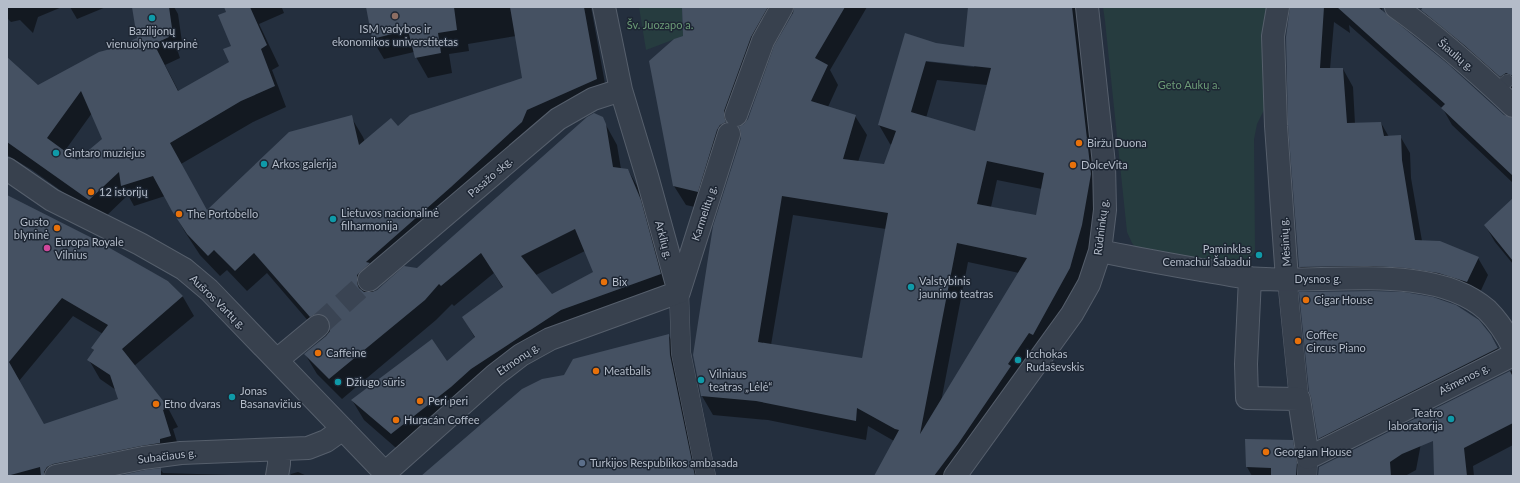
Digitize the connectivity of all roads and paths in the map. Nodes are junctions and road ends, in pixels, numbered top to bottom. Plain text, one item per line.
1 (604, 7) edge
2 (782, 7) edge
3 (1087, 7) edge
4 (1278, 7) edge
5 (1396, 7) edge
6 (621, 90) junction
7 (1513, 106) edge
8 (7, 170) edge
9 (1100, 251) junction
10 (1250, 278) junction
11 (1287, 279) junction
12 (370, 280) tunnel mouth
13 (679, 292) junction
14 (318, 326) tunnel mouth
15 (1513, 347) edge
16 (1513, 355) edge
17 (277, 360) junction
18 (1299, 399) junction
19 (343, 429) junction
20 (279, 450) junction
21 (1308, 467) edge
22 (386, 474) edge
23 (56, 476) edge
24 (277, 476) edge
25 (706, 476) edge
26 (955, 476) edge

1 - 6 street, Arklių g.
2 - 13 street, Karmelitų g.
3 - 9 street, Rūdninkų g.
4 - 11 street, Mėsinių g.
5 - 7 street, Šiaulių g.
6 - 12 street, Pasažo skg.
6 - 13 street, Arklių g.
8 - 17 street, Aušros Vartų g.
9 - 10 street, Dysnos g.
9 - 26 street, Rūdninkų g.
10 - 11 street, Dysnos g.
10 - 18 street
11 - 15 street, Dysnos g.
11 - 18 street, Mėsinių g.
13 - 22 street, Etmonų g.
13 - 25 street, Arklių g.
14 - 17 street
16 - 21 street, Ašmenos g.
17 - 19 street, Aušros Vartų g.
18 - 21 street, Mėsinių g.
19 - 20 street, Subačiaus g.
19 - 22 street, Aušros Vartų g.
20 - 23 street, Subačiaus g.
20 - 24 street

